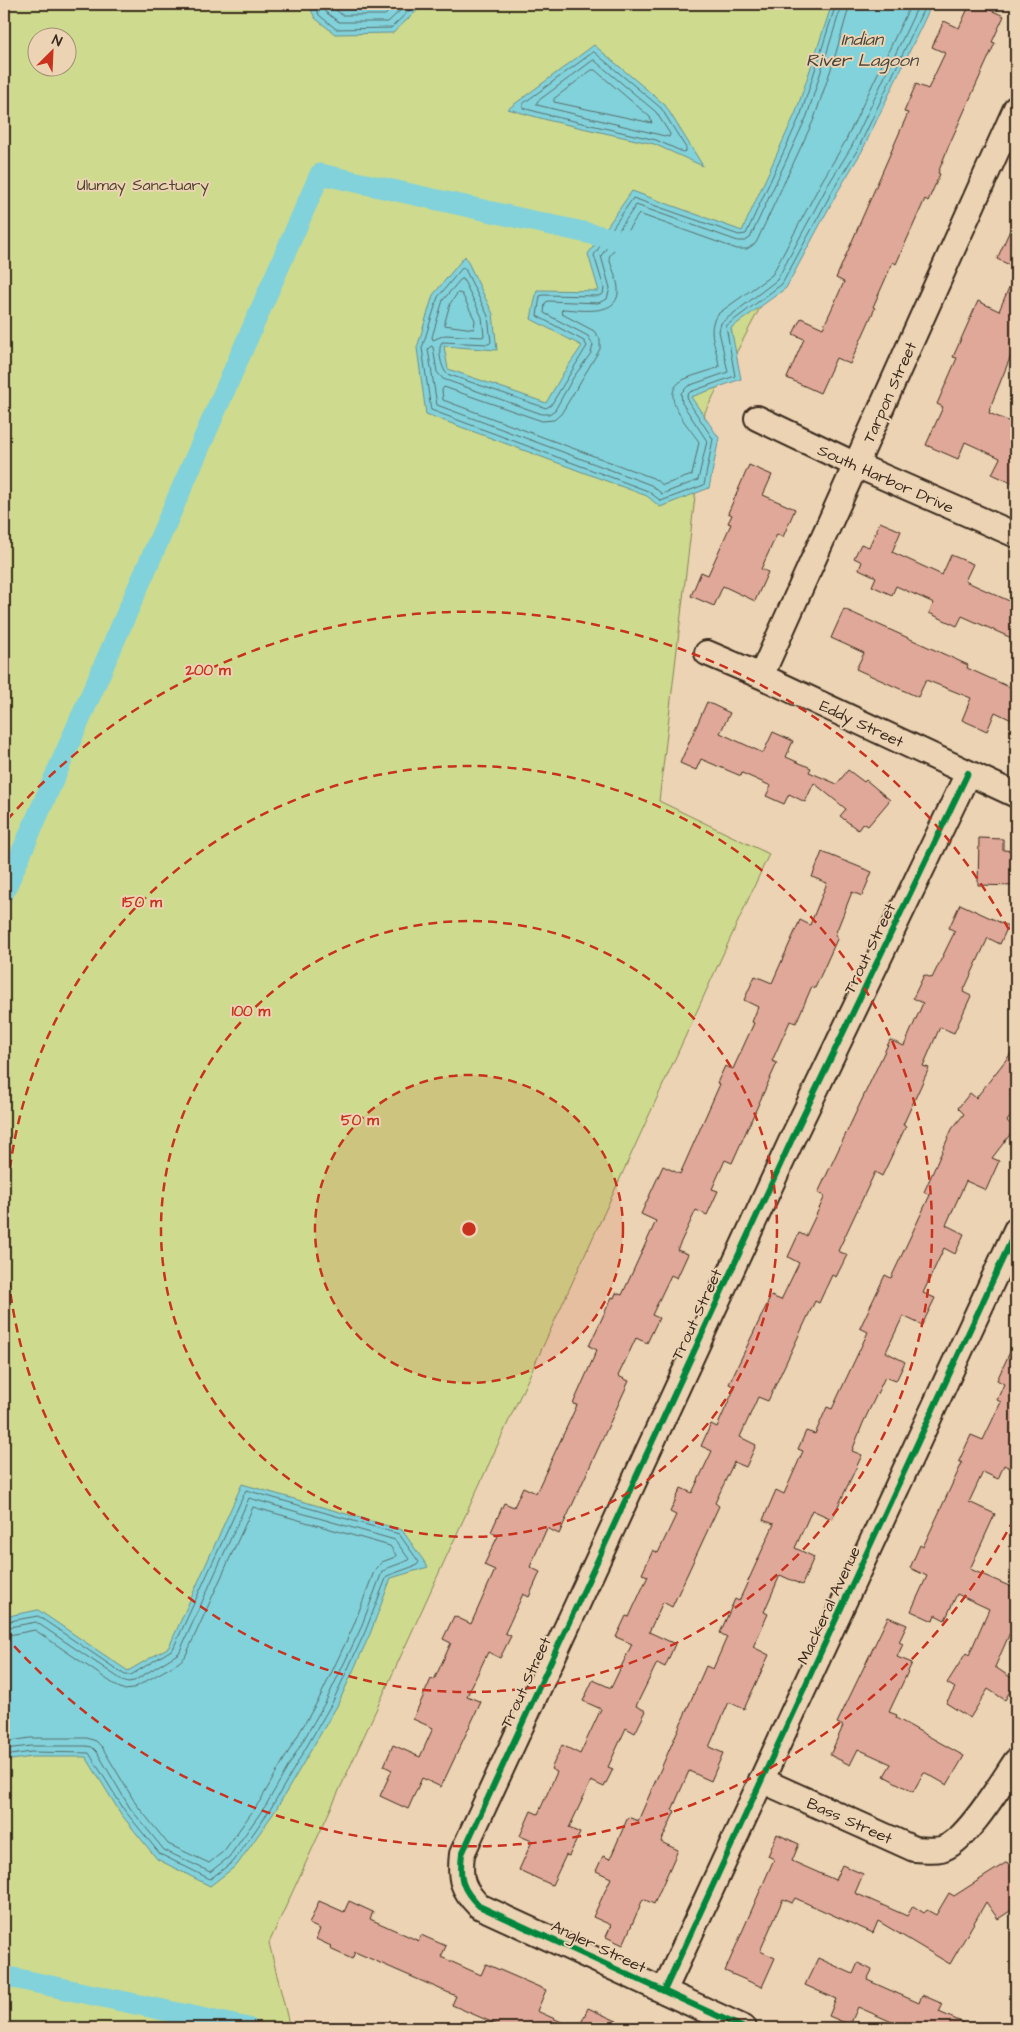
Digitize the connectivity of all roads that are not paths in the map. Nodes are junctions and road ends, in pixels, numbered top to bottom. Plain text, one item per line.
1 (1016, 108) edge
2 (757, 418) dead end
3 (856, 465) junction
4 (1016, 535) edge
5 (706, 653) dead end
6 (761, 676) junction
7 (968, 773) junction
8 (1016, 795) edge
9 (1016, 1230) edge
10 (1016, 1761) edge
11 (762, 1780) junction
12 (460, 1872) joint
13 (664, 1991) junction
14 (744, 2028) edge

1 - 3 street, Tarpon Street
2 - 3 street, South Harbor Drive
3 - 4 street, South Harbor Drive
3 - 6 street, Tarpon Street
5 - 6 street, Eddy Street
6 - 7 street, Eddy Street
7 - 8 street, Eddy Street
7 - 12 street, Trout Street
9 - 11 street, Mackeral Avenue
10 - 11 street, Bass Street
11 - 13 street, Mackeral Avenue
12 - 13 street, Angler Street
13 - 14 street, Angler Street

